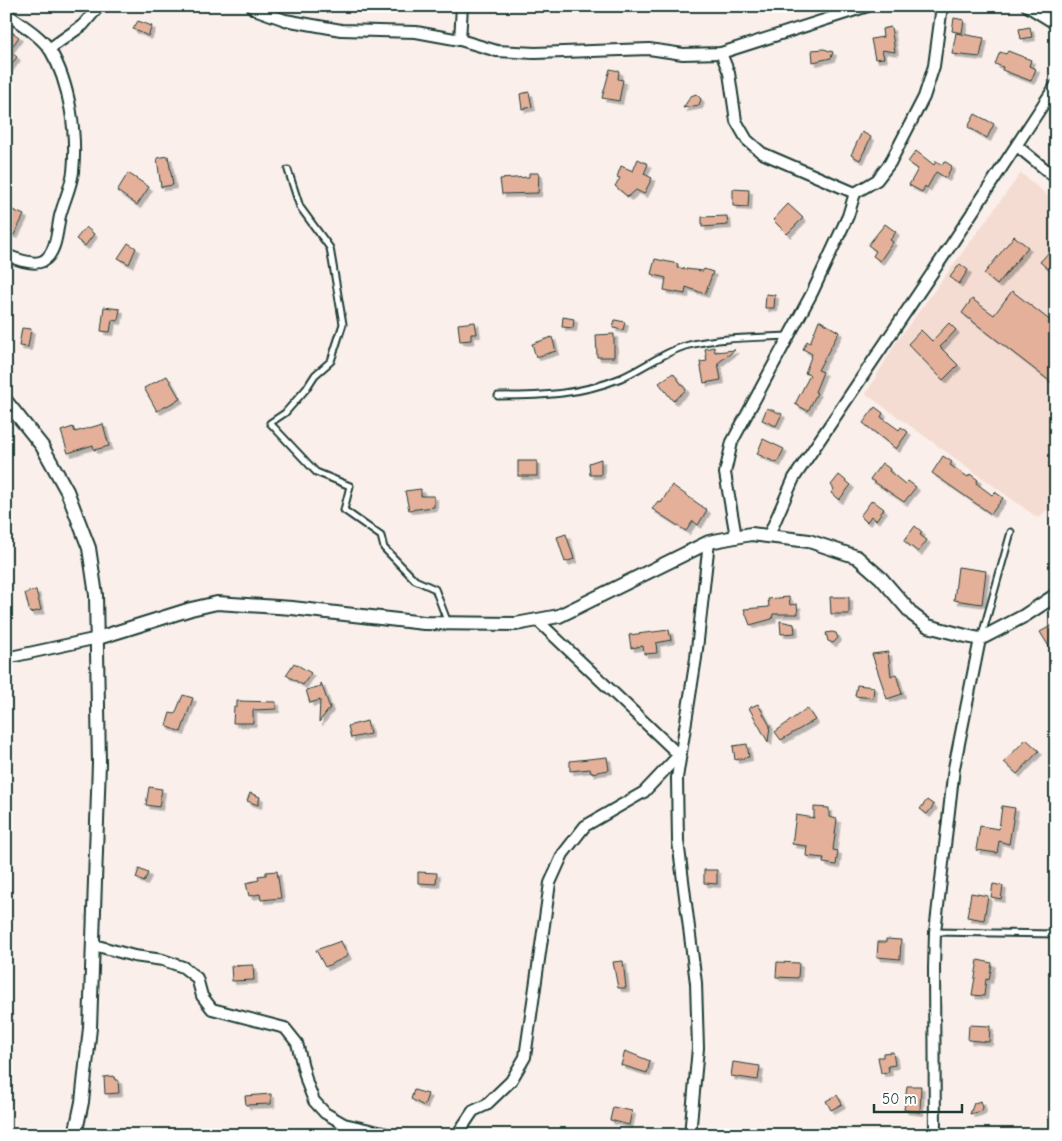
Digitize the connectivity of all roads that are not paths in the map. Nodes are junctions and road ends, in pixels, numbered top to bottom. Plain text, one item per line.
1 (100, 6) edge
2 (252, 6) edge
3 (462, 6) edge
4 (868, 6) edge
5 (942, 6) edge
6 (1027, 6) edge
7 (6, 14) edge
8 (1056, 24) edge
9 (460, 40) junction
10 (49, 49) junction
11 (721, 53) junction
12 (1056, 85) edge
13 (1017, 146) junction
14 (288, 170) dead end
15 (1056, 178) edge
16 (855, 193) junction
17 (6, 255) edge
18 (788, 336) junction
19 (498, 396) dead end
20 (6, 401) edge
21 (1011, 532) dead end
22 (769, 535) junction
23 (736, 536) junction
24 (709, 542) junction
25 (1056, 595) edge
26 (537, 620) junction
27 (448, 623) junction
28 (98, 638) junction
29 (980, 639) junction
30 (6, 658) edge
31 (679, 756) junction
32 (936, 932) junction
33 (1056, 934) edge
34 (94, 946) junction
35 (75, 1135) edge
36 (392, 1135) edge
37 (457, 1135) edge
38 (690, 1135) edge
39 (935, 1135) edge

1 - 10 street
2 - 9 street
3 - 9 street
4 - 11 street
5 - 16 street
6 - 8 street
7 - 10 street
9 - 11 street
10 - 17 street
11 - 16 street
12 - 13 street
13 - 15 street
13 - 22 street
14 - 27 lane
16 - 18 street
18 - 19 lane
18 - 23 street
20 - 28 street
21 - 29 lane
22 - 23 street
22 - 29 street
23 - 24 street
24 - 26 street
24 - 31 street
25 - 29 street
26 - 27 street
26 - 31 street
27 - 28 street
28 - 30 street
28 - 34 street
29 - 32 street
31 - 37 street
31 - 38 street
32 - 33 lane
32 - 39 street
34 - 35 street
34 - 36 street

